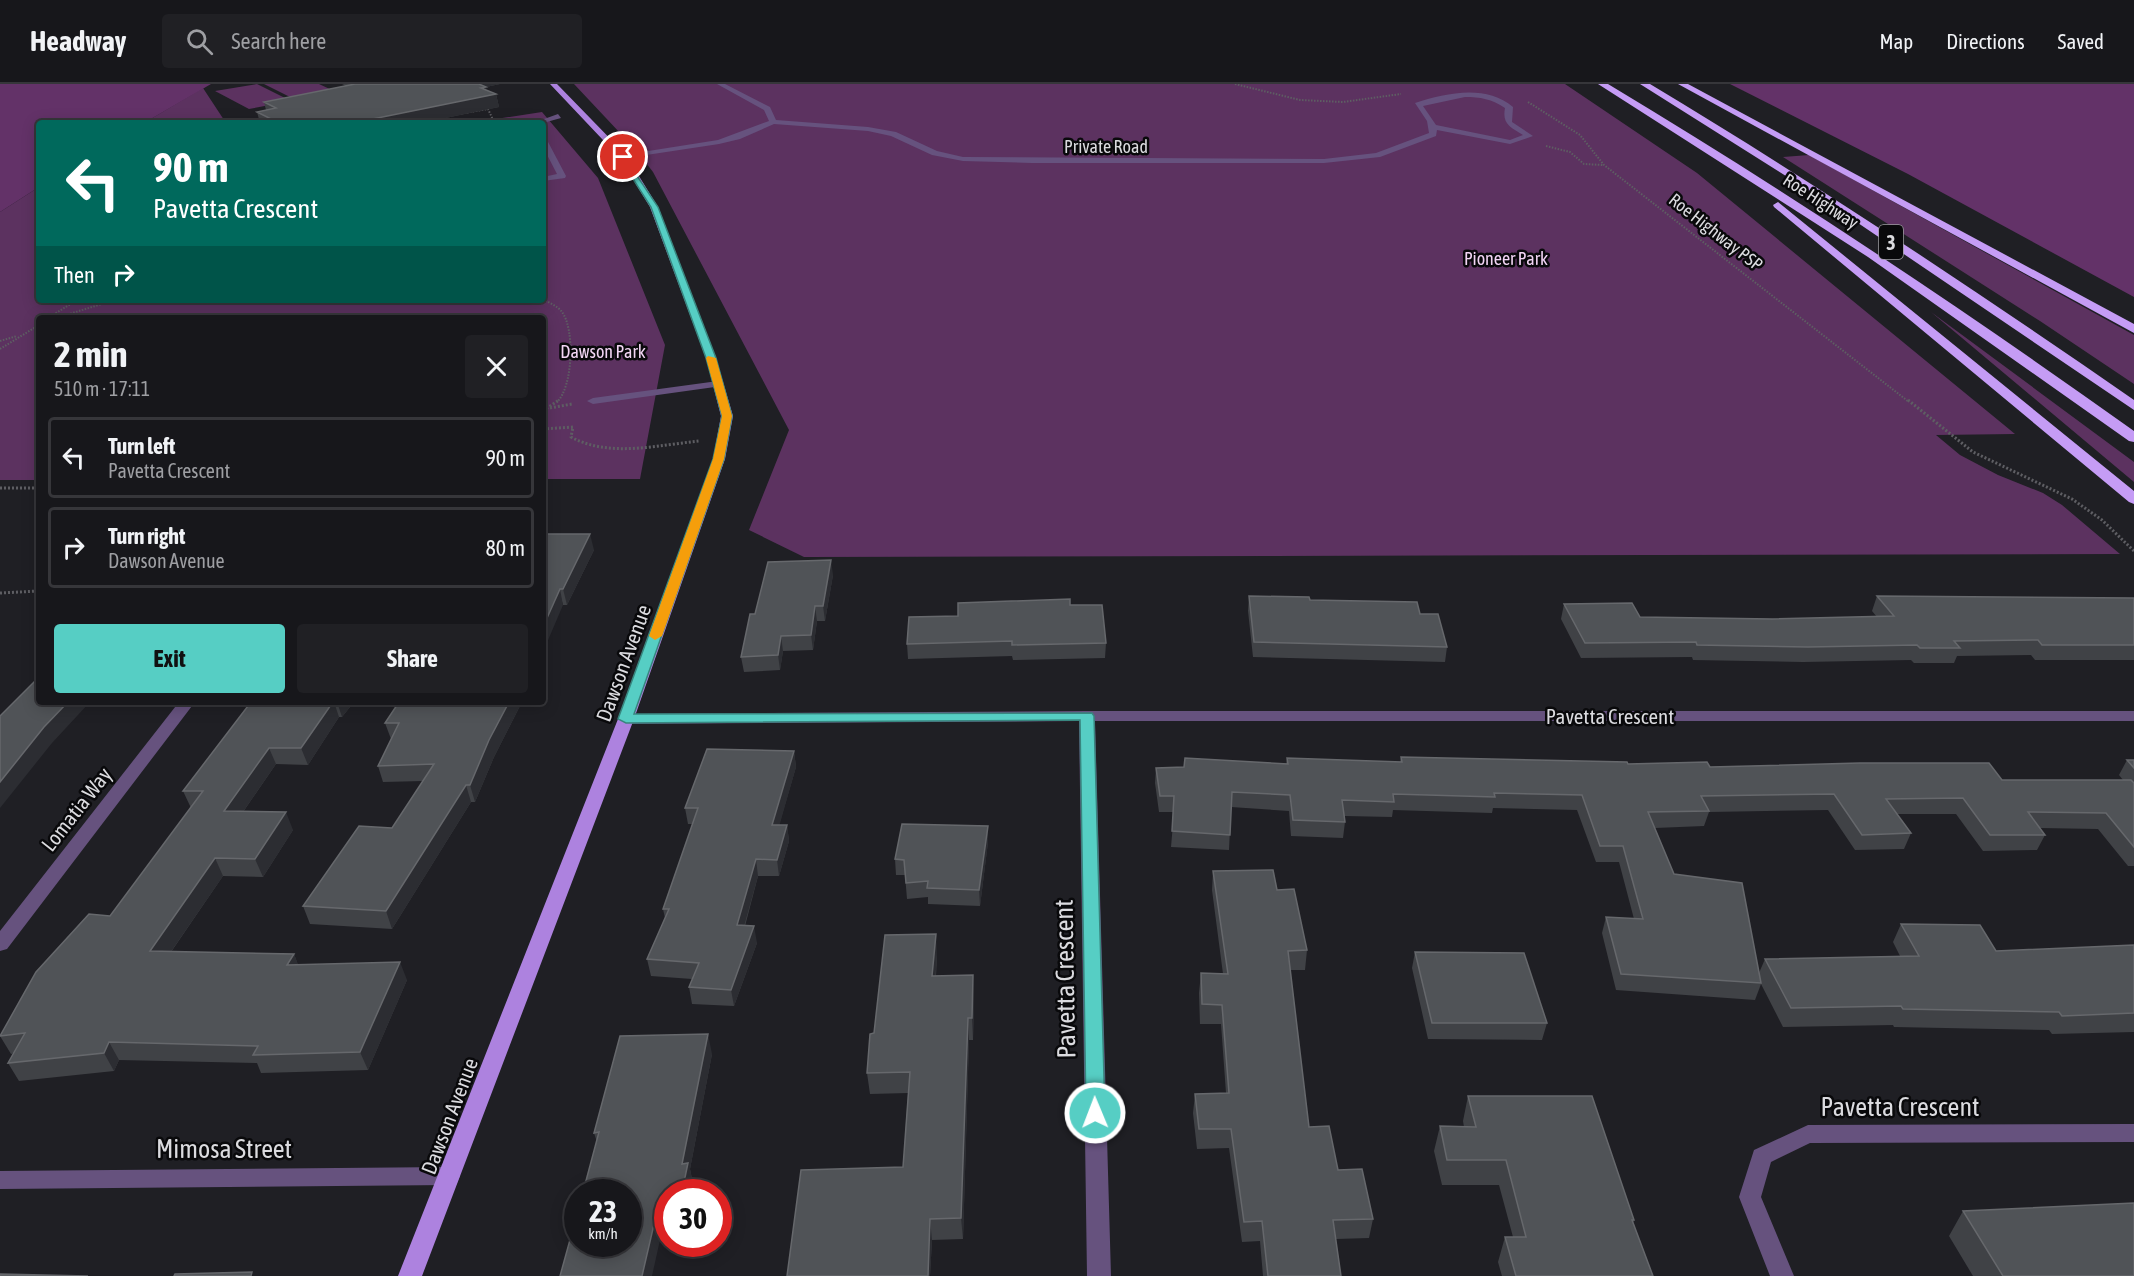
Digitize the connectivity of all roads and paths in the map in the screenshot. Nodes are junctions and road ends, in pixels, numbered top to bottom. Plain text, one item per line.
1 (553, 84) edge
2 (720, 84) edge
3 (1235, 84) edge
4 (1602, 84) edge
5 (1644, 84) edge
6 (1682, 84) edge
7 (1408, 92) dead end
8 (1525, 100) dead end
9 (451, 114) edge
10 (558, 116) dead end
11 (493, 120) edge
12 (546, 120) edge
13 (772, 122) junction
14 (1433, 127) junction
15 (1521, 140) junction
16 (546, 146) edge
17 (623, 157) junction
18 (1604, 165) junction
19 (1734, 166) junction
20 (546, 179) edge
21 (546, 301) edge
22 (72, 303) edge
23 (106, 303) edge
24 (53, 315) edge
25 (66, 315) edge
26 (36, 327) edge
27 (2134, 329) edge
28 (27, 332) junction
29 (0, 341) edge
30 (0, 349) edge
31 (718, 384) junction
32 (593, 401) dead end
33 (2134, 406) edge
34 (546, 409) edge
35 (546, 429) edge
36 (2134, 438) edge
37 (701, 441) dead end
38 (36, 488) edge
39 (0, 489) edge
40 (2134, 499) edge
41 (2134, 550) edge
42 (36, 591) edge
43 (0, 593) edge
44 (185, 705) edge
45 (1087, 716) junction
46 (2134, 716) edge
47 (626, 719) junction
48 (0, 944) edge
49 (2134, 1133) edge
50 (449, 1176) junction
51 (0, 1180) edge
52 (410, 1276) edge
53 (1099, 1276) edge
54 (1782, 1276) edge

1 - 17 main road, Dawson Avenue
2 - 13 street
3 - 7 path
4 - 19 highway, Roe Highway / 3
5 - 33 highway, Roe Highway / 3
6 - 27 highway
8 - 18 path, Roe Highway PSP
9 - 11 path
10 - 12 street
13 - 14 street, Private Road
13 - 17 street
14 - 15 street
14 - 15 street
15 - 18 path
16 - 20 street
17 - 31 main road, Dawson Avenue
18 - 41 path, Roe Highway PSP
19 - 36 highway, Roe Highway / 3
19 - 40 highway
21 - 34 path
22 - 24 path
23 - 25 path
26 - 28 path
28 - 29 path
28 - 30 path
31 - 32 street
31 - 47 main road, Dawson Avenue
35 - 37 path
38 - 39 path
42 - 43 path
44 - 48 street, Lomatia Way
45 - 46 street, Pavetta Crescent
45 - 47 street, Pavetta Crescent
45 - 53 street, Pavetta Crescent
47 - 50 main road, Dawson Avenue
49 - 54 street, Pavetta Crescent
50 - 51 street, Mimosa Street
50 - 52 main road, Dawson Avenue

